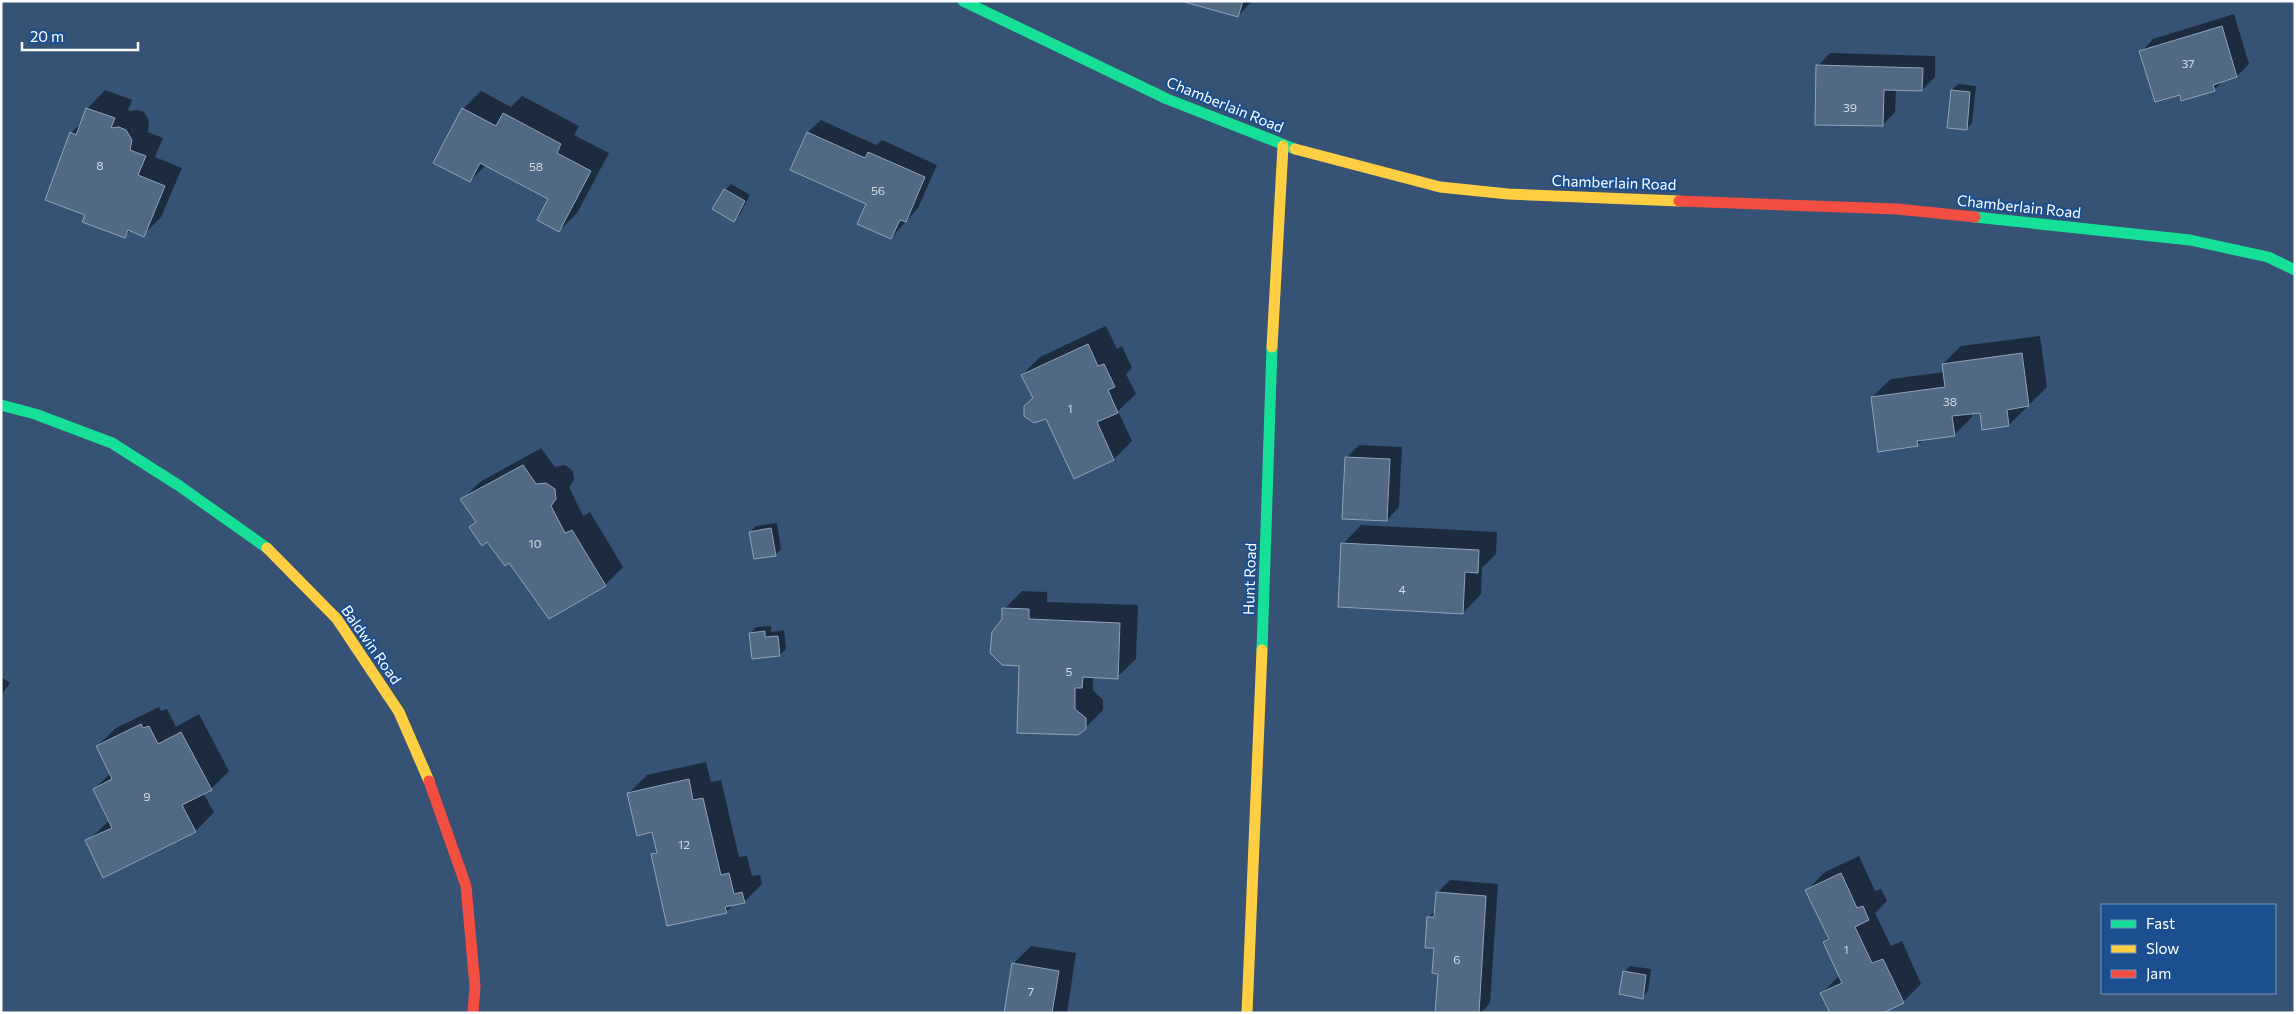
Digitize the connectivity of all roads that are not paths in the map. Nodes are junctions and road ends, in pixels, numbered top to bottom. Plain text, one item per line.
1 (963, 1) edge
2 (1283, 146) junction
3 (2295, 270) edge
4 (1, 405) edge
5 (473, 1013) edge
6 (1247, 1013) edge

1 - 2 street, Chamberlain Road
2 - 3 street, Chamberlain Road
2 - 6 street, Hunt Road
4 - 5 street, Baldwin Road

